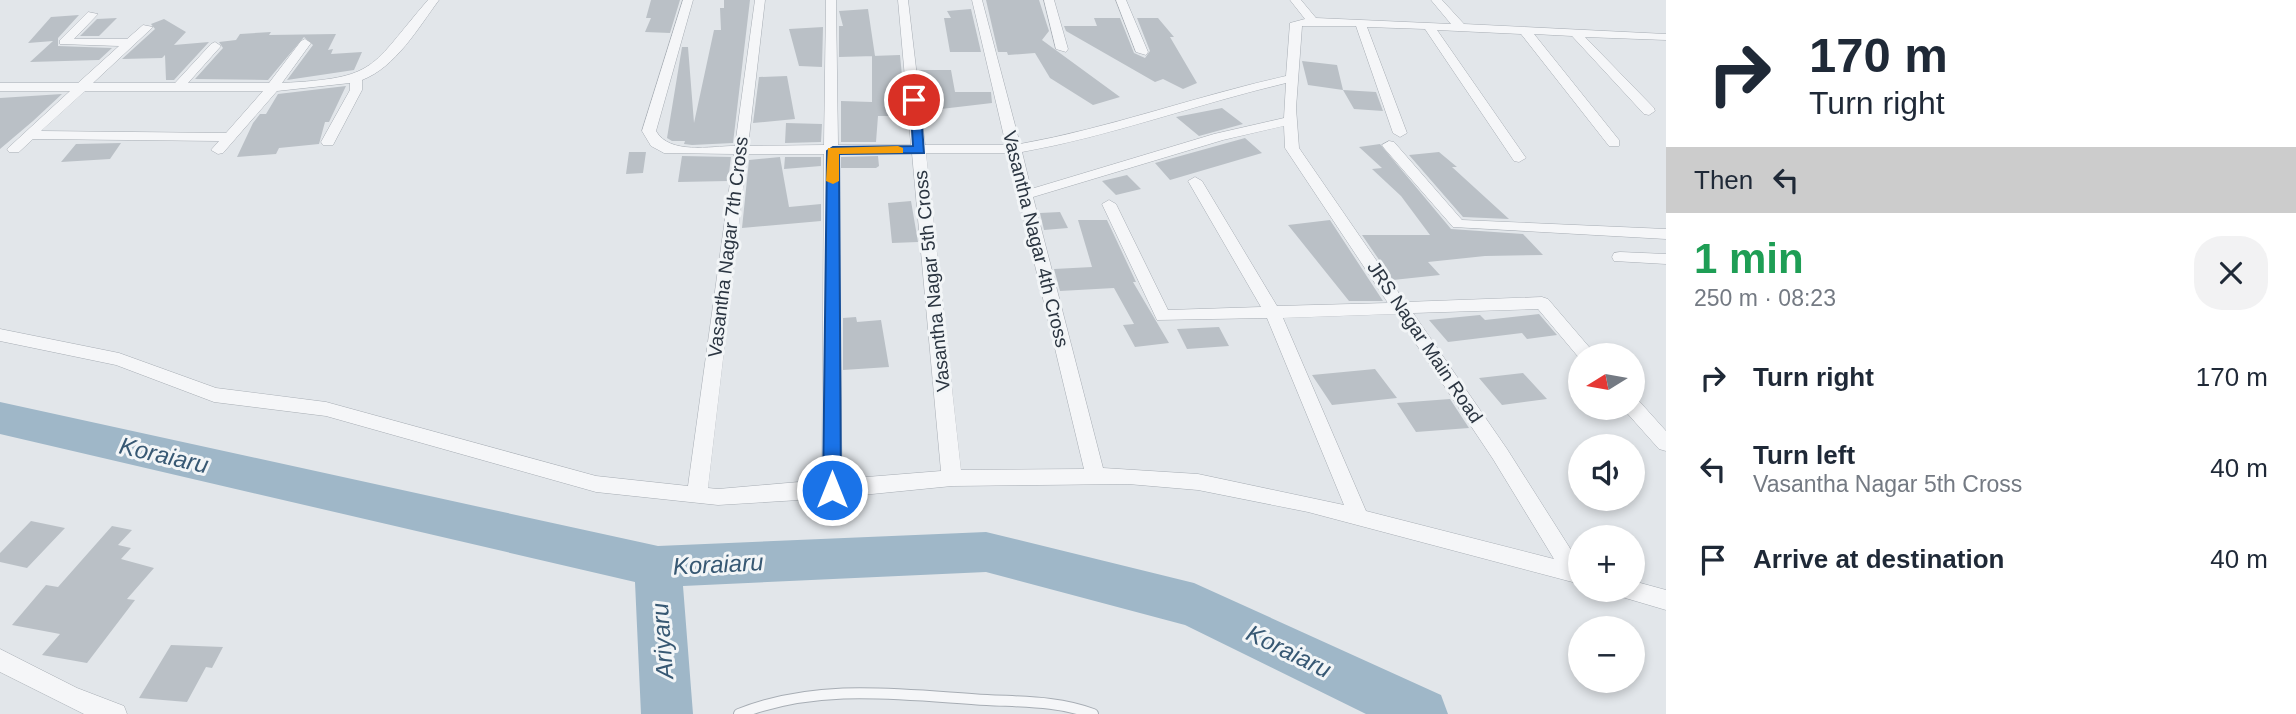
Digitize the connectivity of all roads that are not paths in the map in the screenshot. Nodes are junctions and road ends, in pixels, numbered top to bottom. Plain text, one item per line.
1 (434, 0) edge
2 (688, 0) edge
3 (760, 0) edge
4 (831, 0) edge
5 (904, 0) edge
6 (977, 0) edge
7 (1049, 0) edge
8 (1121, 0) edge
9 (1295, 0) edge
10 (1436, 0) edge
11 (92, 14) dead end
12 (1313, 21) junction
13 (1361, 24) junction
14 (147, 27) dead end
15 (1429, 27) junction
16 (1461, 29) junction
17 (1525, 31) junction
18 (1575, 33) junction
19 (1666, 37) edge
20 (130, 43) junction
21 (305, 43) dead end
22 (215, 46) dead end
23 (1062, 49) dead end
24 (1142, 52) dead end
25 (356, 78) junction
26 (1292, 78) junction
27 (83, 86) junction
28 (179, 86) junction
29 (0, 87) edge
30 (273, 87) junction
31 (1649, 111) dead end
32 (1291, 114) junction
33 (1400, 133) dead end
34 (30, 135) junction
35 (229, 137) junction
36 (328, 142) dead end
37 (1614, 143) dead end
38 (1389, 145) dead end
39 (14, 149) dead end
40 (1014, 149) junction
41 (218, 150) dead end
42 (919, 150) junction
43 (833, 151) junction
44 (739, 152) junction
45 (1519, 158) dead end
46 (1195, 181) dead end
47 (1026, 195) junction
48 (1109, 204) dead end
49 (1666, 233) edge
50 (1620, 257) dead end
51 (1666, 260) edge
52 (1404, 310) junction
53 (1273, 313) junction
54 (0, 335) edge
55 (1577, 343) edge
56 (1645, 420) edge
57 (1666, 444) edge
58 (952, 478) junction
59 (1096, 478) junction
60 (832, 490) junction
61 (697, 495) junction
62 (1359, 517) junction
63 (1568, 560) edge
64 (1568, 572) edge
65 (1645, 594) edge
66 (1666, 600) edge
67 (0, 660) edge
68 (115, 714) edge
69 (739, 714) edge
70 (1093, 714) edge

1 - 25 street
2 - 44 street
3 - 44 street, Vasantha Nagar 7th Cross
4 - 43 street
5 - 42 street, Vasantha Nagar 5th Cross
6 - 40 street, Vasantha Nagar 4th Cross
7 - 23 street
8 - 24 street
9 - 12 street
10 - 16 street
11 - 20 street
12 - 13 street
12 - 26 street, JRS Nagar Main Road
13 - 15 street
13 - 33 street
14 - 20 street
15 - 16 street
15 - 45 street
16 - 17 street
17 - 18 street
17 - 37 street
18 - 19 street
18 - 31 street
20 - 27 street
21 - 30 street
22 - 28 street
25 - 30 street
25 - 36 street
26 - 32 street, JRS Nagar Main Road
26 - 40 street
27 - 28 street
27 - 29 street
27 - 34 street
28 - 30 street
30 - 35 street
32 - 47 street
32 - 52 street, JRS Nagar Main Road
34 - 35 street
34 - 39 street
35 - 41 street
38 - 49 street
40 - 42 street
40 - 47 street, Vasantha Nagar 4th Cross
42 - 43 street
42 - 58 street, Vasantha Nagar 5th Cross
43 - 44 street
43 - 60 street
44 - 61 street, Vasantha Nagar 7th Cross
46 - 53 street
47 - 59 street, Vasantha Nagar 4th Cross
48 - 53 street
50 - 51 street
52 - 53 street
52 - 55 street
52 - 63 street, JRS Nagar Main Road
53 - 62 street
54 - 61 street
56 - 57 street
58 - 59 street
58 - 60 street
59 - 62 street
60 - 61 street
62 - 64 street
65 - 66 street
67 - 68 street
69 - 70 lane

